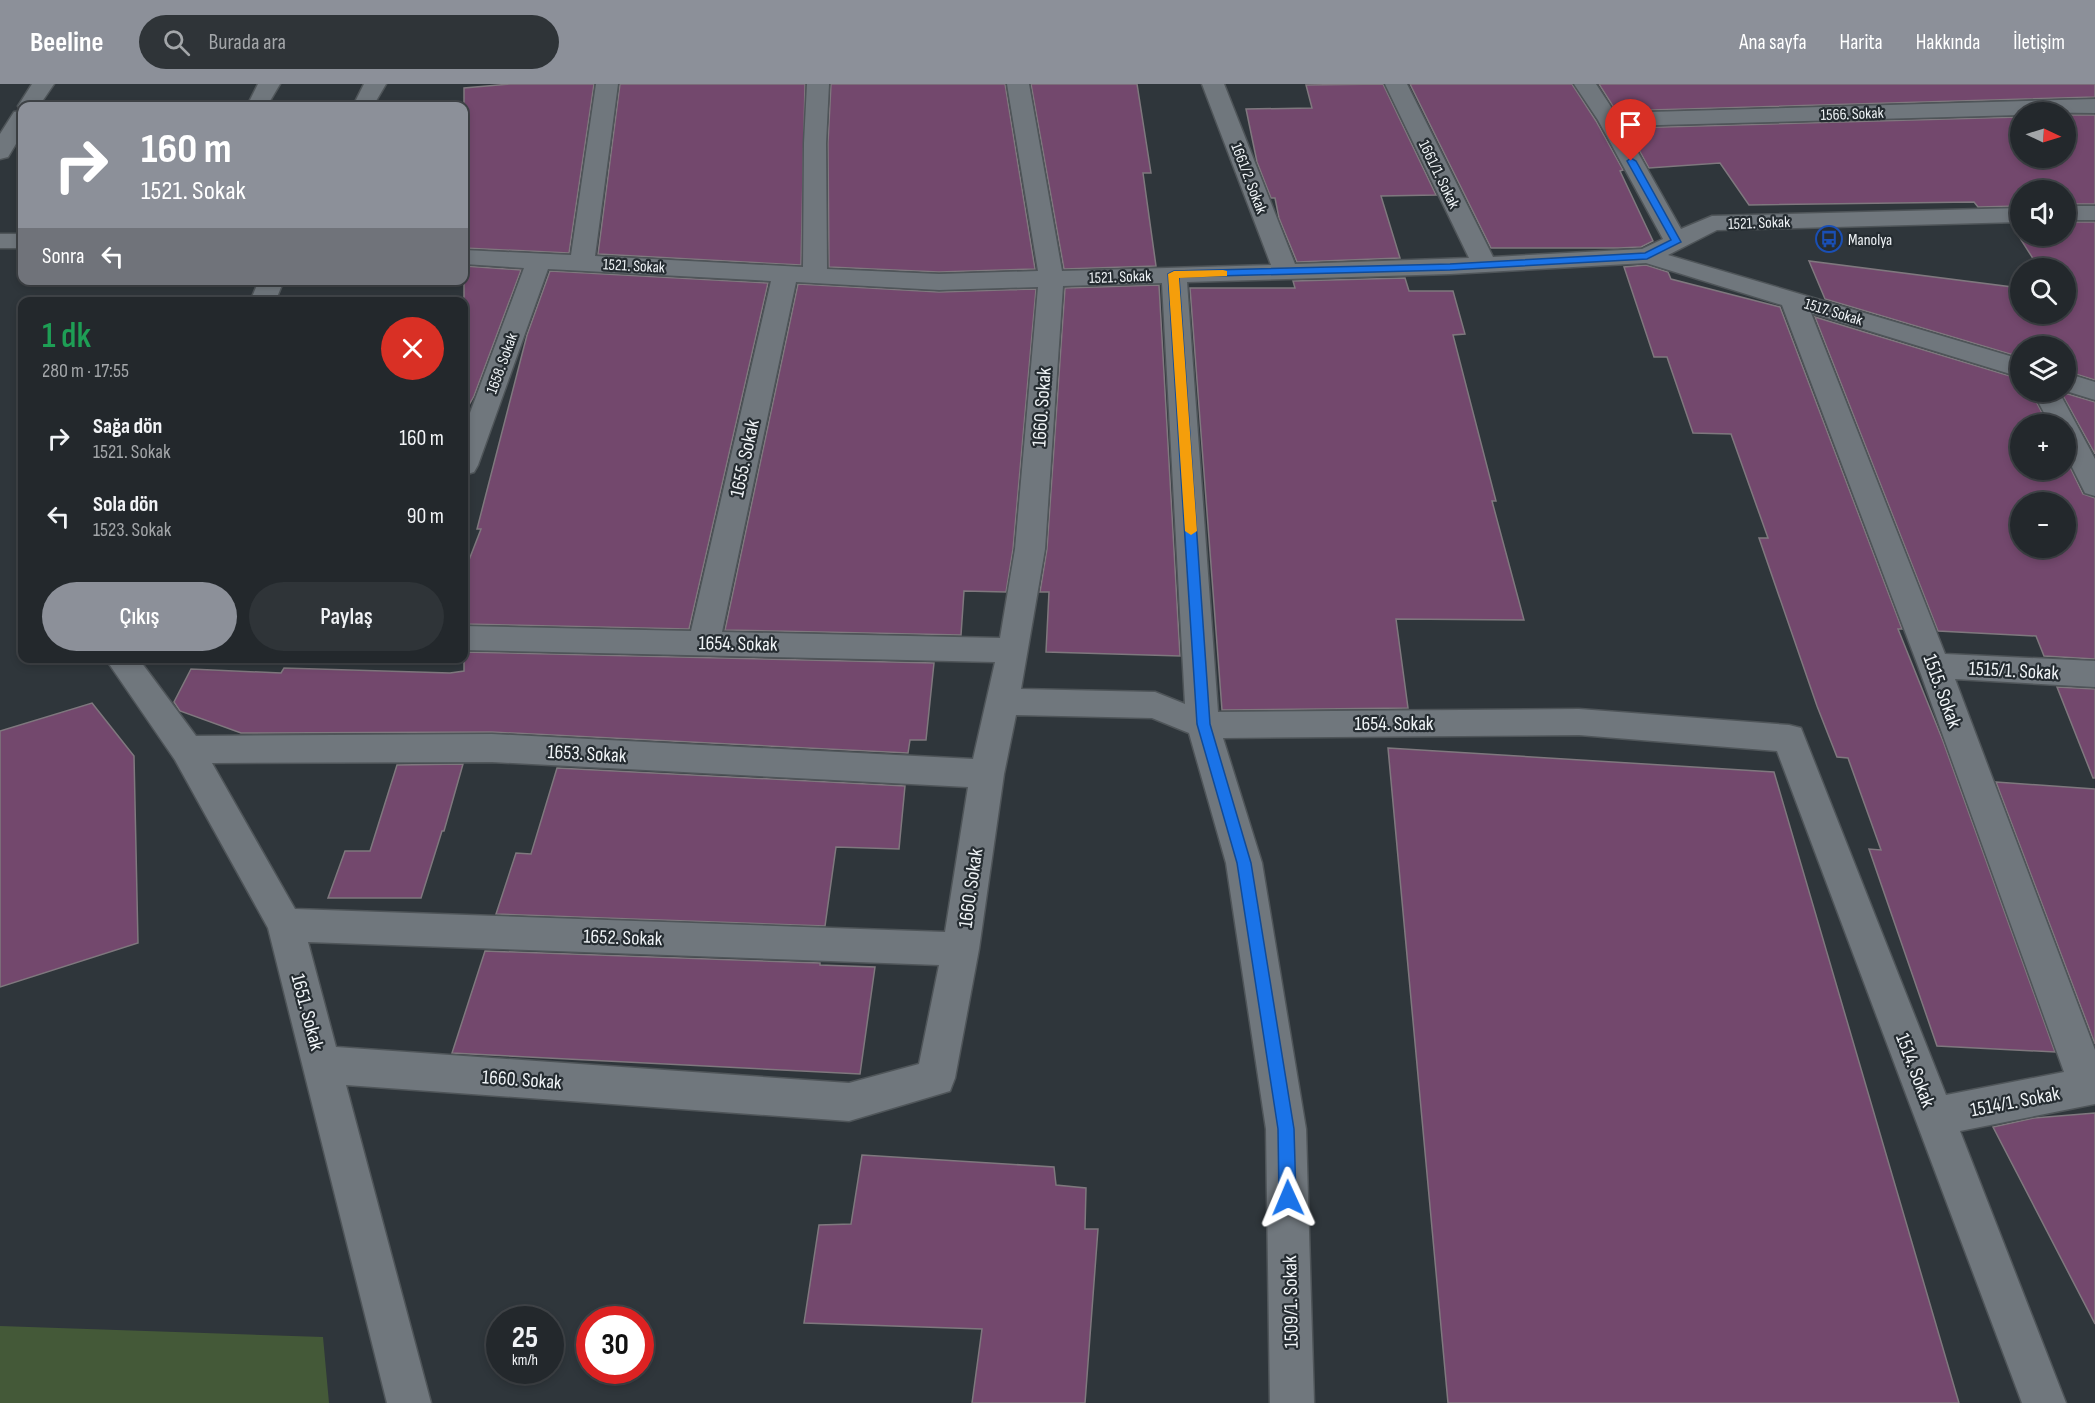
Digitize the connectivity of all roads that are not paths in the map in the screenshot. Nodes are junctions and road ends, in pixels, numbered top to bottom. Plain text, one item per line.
1 (43, 84) edge
2 (269, 84) edge
3 (375, 84) edge
4 (607, 84) edge
5 (818, 84) edge
6 (1018, 84) edge
7 (1214, 84) edge
8 (1396, 84) edge
9 (1585, 84) edge
10 (32, 102) edge
11 (259, 102) edge
12 (365, 102) edge
13 (2095, 106) edge
14 (1609, 120) junction
15 (18, 123) edge
16 (0, 152) edge
17 (2076, 213) edge
18 (2095, 213) edge
19 (2010, 215) edge
20 (0, 241) edge
21 (18, 241) edge
22 (1676, 242) junction
23 (1647, 256) junction
24 (468, 257) edge
25 (538, 262) junction
26 (582, 262) junction
27 (1484, 264) junction
28 (1286, 272) junction
29 (785, 274) junction
30 (815, 274) junction
31 (1174, 274) junction
32 (1051, 279) junction
33 (1792, 298) junction
34 (2010, 365) edge
35 (2076, 385) edge
36 (2095, 391) edge
37 (2076, 449) edge
38 (468, 454) edge
39 (2095, 486) edge
40 (468, 638) edge
41 (704, 642) junction
42 (1013, 650) junction
43 (124, 663) edge
44 (1934, 666) junction
45 (2095, 674) edge
46 (1003, 702) junction
47 (1203, 724) junction
48 (1789, 738) joint
49 (187, 750) junction
50 (987, 774) junction
51 (285, 925) junction
52 (961, 949) junction
53 (322, 1065) junction
54 (2092, 1086) edge
55 (1934, 1117) junction
56 (409, 1403) edge
57 (1292, 1403) edge
58 (2044, 1403) edge

1 - 10 street
2 - 11 street
3 - 12 street
4 - 26 street
5 - 30 street
6 - 32 street, 1660. Sokak
7 - 28 street, 1661/2. Sokak
8 - 27 street, 1661/1. Sokak
9 - 14 street
13 - 14 street, 1566. Sokak
14 - 22 street
15 - 16 street
17 - 18 street
19 - 22 street, 1521. Sokak
20 - 21 street
22 - 23 street, 1521. Sokak
23 - 27 street, 1521. Sokak
23 - 33 street, 1517. Sokak
24 - 25 street, 1521. Sokak
25 - 26 street, 1521. Sokak
25 - 38 street, 1658. Sokak
26 - 29 street, 1521. Sokak
27 - 28 street, 1521. Sokak
28 - 31 street, 1521. Sokak
29 - 30 street, 1521. Sokak
29 - 41 street, 1655. Sokak
30 - 32 street, 1521. Sokak
31 - 32 street, 1521. Sokak
31 - 47 street, 1509/1. Sokak
32 - 42 street, 1660. Sokak
33 - 34 street, 1517. Sokak
33 - 44 street, 1515. Sokak
35 - 36 street
37 - 39 street
40 - 41 street, 1654. Sokak
41 - 42 street, 1654. Sokak
42 - 46 street, 1660. Sokak
43 - 49 street, 1651. Sokak
44 - 45 street, 1515/1. Sokak
44 - 54 street, 1515. Sokak
46 - 47 street, 1654. Sokak
46 - 50 street, 1660. Sokak
47 - 48 street, 1654. Sokak
47 - 57 street, 1509/1. Sokak
48 - 55 street, 1514. Sokak
49 - 50 street, 1653. Sokak
49 - 51 street, 1651. Sokak
50 - 52 street, 1660. Sokak
51 - 52 street, 1652. Sokak
51 - 53 street, 1651. Sokak
52 - 53 street, 1660. Sokak
53 - 56 street, 1651. Sokak
54 - 55 street, 1514/1. Sokak
55 - 58 street, 1514. Sokak

